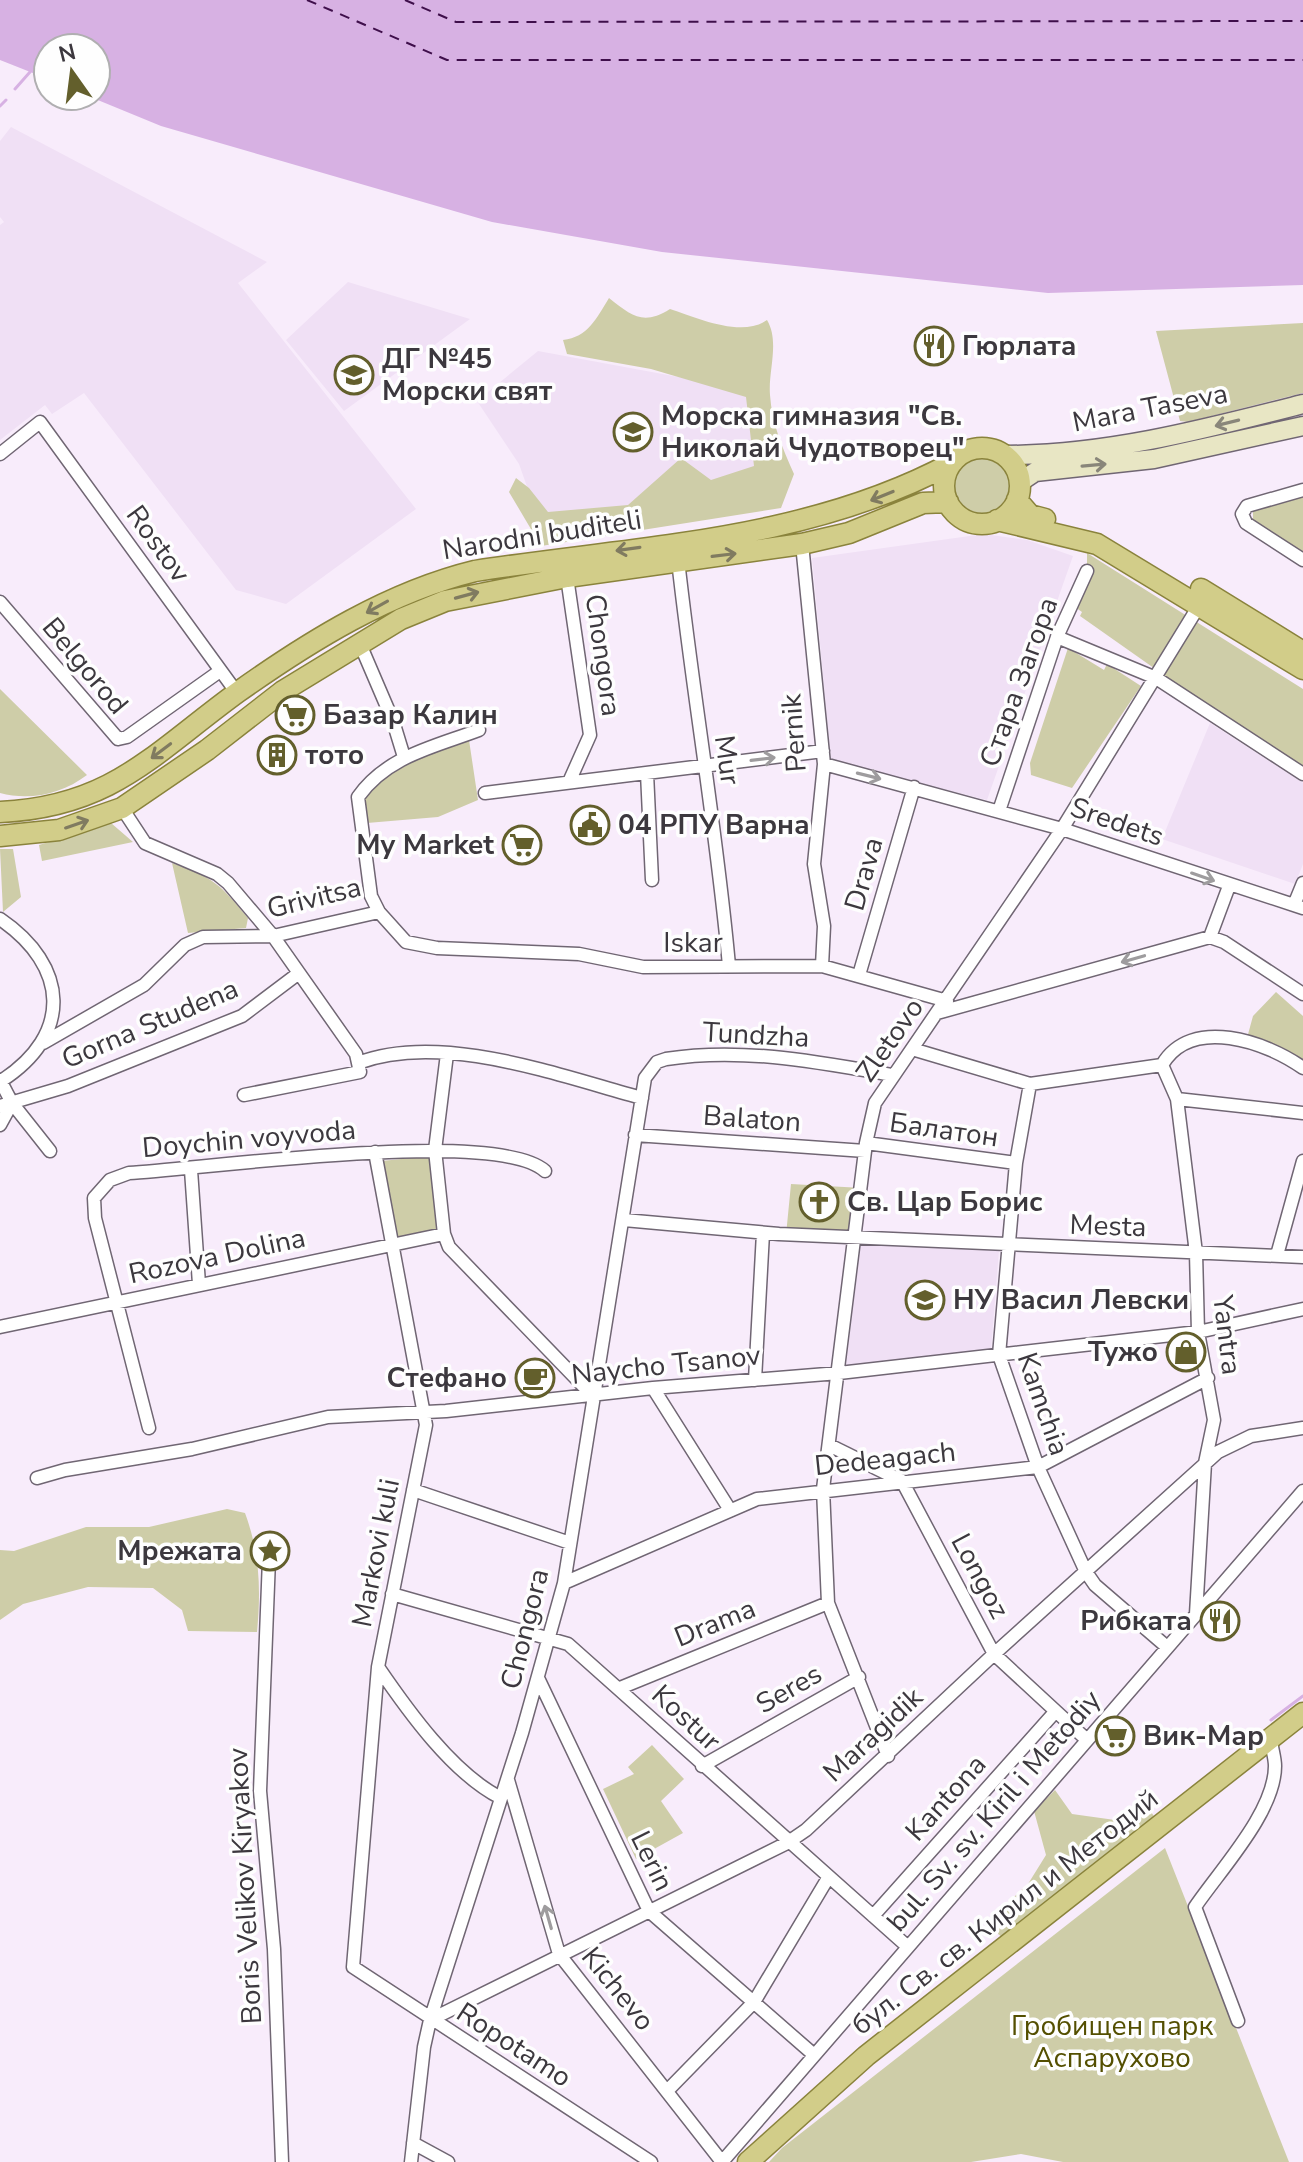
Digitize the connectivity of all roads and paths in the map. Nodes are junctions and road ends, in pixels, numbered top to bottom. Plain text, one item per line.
1 (1303, 404) edge
2 (1303, 426) edge
3 (0, 454) edge
4 (1005, 455) junction
5 (952, 463) junction
6 (1303, 490) edge
7 (1018, 491) junction
8 (948, 502) junction
9 (997, 520) junction
10 (802, 544) junction
11 (678, 560) junction
12 (1303, 560) edge
13 (1087, 571) dead end
14 (567, 577) junction
15 (0, 602) edge
16 (1200, 604) junction
17 (1057, 637) junction
18 (360, 644) junction
19 (1303, 652) edge
20 (1303, 669) edge
21 (220, 671) junction
22 (1156, 678) junction
23 (237, 693) junction
24 (479, 730) dead end
25 (404, 757) junction
26 (823, 758) junction
27 (703, 766) junction
28 (647, 773) junction
29 (1303, 774) edge
30 (569, 782) junction
31 (914, 787) junction
32 (485, 793) dead end
33 (122, 808) junction
34 (999, 811) junction
35 (0, 812) edge
36 (1062, 829) junction
37 (0, 836) edge
38 (652, 880) dead end
39 (1303, 883) edge
40 (1229, 886) junction
41 (1298, 907) edge
42 (379, 912) junction
43 (0, 919) edge
44 (273, 936) junction
45 (1210, 937) junction
46 (729, 966) junction
47 (822, 966) junction
48 (299, 973) junction
49 (859, 975) junction
50 (1303, 994) edge
51 (947, 1001) junction
52 (937, 1013) junction
53 (43, 1043) junction
54 (912, 1049) junction
55 (447, 1054) junction
56 (1162, 1065) junction
57 (359, 1068) junction
58 (1303, 1068) edge
59 (892, 1075) junction
60 (0, 1080) edge
61 (1030, 1084) junction
62 (244, 1095) dead end
63 (642, 1098) junction
64 (1177, 1099) junction
65 (6, 1105) edge
66 (1303, 1113) edge
67 (0, 1125) edge
68 (635, 1135) junction
69 (866, 1147) junction
70 (435, 1150) junction
71 (50, 1151) dead end
72 (375, 1152) junction
73 (1303, 1161) edge
74 (1016, 1163) junction
75 (191, 1170) junction
76 (545, 1171) dead end
77 (624, 1220) junction
78 (763, 1233) junction
79 (444, 1234) junction
80 (857, 1239) junction
81 (394, 1243) junction
82 (1008, 1247) junction
83 (1196, 1253) junction
84 (1277, 1255) junction
85 (1303, 1257) edge
86 (199, 1284) junction
87 (116, 1302) junction
88 (1303, 1309) edge
89 (0, 1327) edge
90 (1198, 1332) junction
91 (999, 1355) junction
92 (839, 1373) junction
93 (1208, 1378) junction
94 (755, 1380) junction
95 (653, 1388) junction
96 (593, 1396) junction
97 (425, 1410) junction
98 (149, 1428) dead end
99 (1303, 1428) edge
100 (829, 1445) junction
101 (1205, 1463) junction
102 (1038, 1467) junction
103 (37, 1478) dead end
104 (902, 1481) junction
105 (823, 1489) junction
106 (413, 1490) junction
107 (1303, 1491) edge
108 (730, 1510) junction
109 (570, 1543) junction
110 (269, 1559) dead end
111 (1086, 1572) junction
112 (564, 1583) junction
113 (392, 1594) junction
114 (828, 1603) junction
115 (1196, 1614) junction
116 (549, 1637) junction
117 (1167, 1647) junction
118 (994, 1654) junction
119 (378, 1667) junction
120 (859, 1677) junction
121 (538, 1678) junction
122 (620, 1688) junction
123 (1055, 1712) junction
124 (1303, 1713) edge
125 (1087, 1740) junction
126 (1271, 1741) junction
127 (888, 1756) junction
128 (702, 1766) junction
129 (508, 1778) junction
130 (501, 1798) junction
131 (787, 1843) junction
132 (828, 1878) junction
133 (649, 1911) junction
134 (873, 1916) junction
135 (908, 1947) junction
136 (559, 1954) junction
137 (353, 1967) joint
138 (754, 2002) junction
139 (430, 2020) junction
140 (1238, 2021) dead end
141 (813, 2054) junction
142 (668, 2090) junction
143 (413, 2143) junction
144 (282, 2162) edge
145 (411, 2162) edge
146 (448, 2162) edge
147 (651, 2162) edge
148 (722, 2162) edge
149 (748, 2162) edge

1 -> 4 main road, Mara Taseva
7 -> 2 main road, Mara Taseva
3 - 21 street, Rostov
4 - 5 main road
4 - 7 main road
5 - 8 main road
5 -> 23 main road, Narodni buditeli
6 - 12 street
7 - 9 main road
7 - 19 main road
8 - 9 main road
8 - 10 main road, Narodni buditeli
9 - 16 main road
11 -> 10 main road, Narodni buditeli
10 - 26 street, Pernik
11 - 14 main road, Narodni buditeli
11 - 27 street, Mur
13 - 17 street, Стара Загора
18 -> 14 main road, Narodni buditeli
14 - 30 street, Chongora
15 - 21 street, Belgorod
16 - 20 main road
16 - 22 street, Zletovo
17 - 22 street
17 - 34 street, Стара Загора
18 - 25 street
18 - 33 main road, Narodni buditeli
21 - 23 street, Rostov
22 - 29 street
22 - 36 street, Zletovo
23 -> 35 main road, Narodni buditeli
24 - 25 street, Grivitsa
25 - 42 street, Grivitsa
27 -> 26 street
26 -> 31 street, Sredets
26 - 47 street, Pernik
27 - 28 street
27 - 46 street, Mur
28 - 30 street
28 - 38 street
30 - 32 street
31 - 34 street, Sredets
31 - 49 street, Drava
37 -> 33 main road, Narodni buditeli
33 - 44 street
34 - 36 street, Sredets
36 -> 40 street, Sredets
36 - 51 street, Zletovo
39 - 41 street
40 - 41 street, Sredets
40 - 45 street
42 - 44 street, Grivitsa
42 - 46 street, Iskar
43 - 53 street
44 - 48 street
44 - 53 street, Grivitsa
45 - 50 street
45 -> 52 street
46 - 47 street, Iskar
47 - 49 street, Iskar
48 - 57 street
48 - 65 street, Gorna Studena
49 - 51 street, Iskar
51 - 52 street, Zletovo
52 - 54 street, Zletovo
53 - 60 street, Grivitsa
54 - 59 street, Zletovo
54 - 61 street
55 - 57 street
55 - 63 street
55 - 70 street
56 - 58 street
56 - 61 street
56 - 64 street, Yantra
57 - 62 street
59 - 63 street, Tundzha
59 - 69 street, Zletovo
60 - 65 street
61 - 74 street, Kamchia
63 - 68 street, Chongora
64 - 66 street
64 - 83 street, Yantra
65 - 67 street
65 - 71 street
68 - 69 street, Balaton
68 - 77 street, Chongora
69 - 74 street, Балатон
69 - 80 street, Zletovo
70 - 72 street
70 - 76 street
70 - 79 street
72 - 75 street, Doychin voyvoda
72 - 81 street, Markovi kuli
73 - 84 street
74 - 82 street, Kamchia
75 - 86 street
75 - 87 street, Doychin voyvoda
77 - 78 street, Mesta
77 - 96 street, Chongora
78 - 80 street, Mesta
78 - 94 street
79 - 81 street, Rozova Dolina
79 - 96 street
80 - 82 street, Mesta
80 - 92 street, Zletovo
81 - 86 street, Rozova Dolina
81 - 97 street, Markovi kuli
82 - 83 street, Mesta
82 - 91 street, Kamchia
83 - 84 street, Mesta
83 - 90 street, Yantra
84 - 85 street, Mesta
86 - 87 street, Rozova Dolina
87 - 89 street, Rozova Dolina
87 - 98 street
88 - 90 street, Naycho Tsanov
90 - 91 street, Naycho Tsanov
90 - 93 street, Yantra
91 - 92 street, Naycho Tsanov
91 - 102 street, Kamchia
92 - 94 street, Naycho Tsanov
92 - 100 street, Zletovo
93 - 101 street, Yantra
93 - 102 street, Dedeagach
94 - 95 street, Naycho Tsanov
95 - 96 street, Naycho Tsanov
95 - 108 street
96 - 97 street, Naycho Tsanov
96 - 109 street, Chongora
97 - 103 street, Naycho Tsanov
97 - 106 street, Markovi kuli
99 - 101 street, Maragidik
100 - 104 street
100 - 105 street, Zletovo
101 - 111 street, Maragidik
101 - 115 street, Yantra
102 - 104 street, Dedeagach
102 - 111 street, Kamchia
104 - 105 street, Dedeagach
104 - 118 street, Longoz
105 - 108 street, Dedeagach
105 - 114 street, Zletovo
106 - 109 street
106 - 113 street, Markovi kuli
107 - 115 street, bul. Sv. sv. Kiril i Metodiy
108 - 112 street, Dedeagach
109 - 112 street, Chongora
110 - 144 street, Boris Velikov Kiryakov
111 - 117 street, Kamchia
111 - 118 street, Maragidik
112 - 116 street, Chongora
113 - 116 street, Kostur
113 - 119 street, Markovi kuli
114 - 120 street, Zletovo
114 - 122 street, Drama
115 - 117 street, bul. Sv. sv. Kiril i Metodiy
116 - 121 street, Chongora
116 - 122 street, Kostur
117 - 125 street, bul. Sv. sv. Kiril i Metodiy
118 - 123 street, Longoz
118 - 127 street, Maragidik
119 - 130 street
119 - 137 street, Markovi kuli
120 - 127 street, Zletovo
120 - 128 street, Seres
121 - 129 street, Chongora
121 - 133 street, Lerin
122 - 128 street, Kostur
123 - 125 street, Longoz
123 - 134 street, Kantona
124 - 126 main road, бул. Св. св. Кирил и Методий
125 - 135 street, bul. Sv. sv. Kiril i Metodiy
126 - 140 street
126 - 149 main road, бул. Св. св. Кирил и Методий
127 - 131 street, Maragidik
128 - 131 street, Kostur
129 - 130 street, Chongora
136 -> 129 street, Kichevo
130 - 139 street, Chongora
131 - 132 street, Kostur
131 - 133 street, Maragidik
132 - 134 street, Kostur
132 - 138 street
133 - 136 street, Maragidik
133 - 138 street, Lerin
134 - 135 street, Kostur
135 - 141 street, bul. Sv. sv. Kiril i Metodiy
136 - 139 street, Maragidik
136 - 142 street, Kichevo
137 - 139 street, Ropotamo
138 - 141 street, Lerin
138 - 142 street
139 - 143 street, Chongora
139 - 147 street, Ropotamo
141 - 148 street, bul. Sv. sv. Kiril i Metodiy
142 - 148 street, Kichevo
143 - 145 street, Chongora
143 - 146 street

